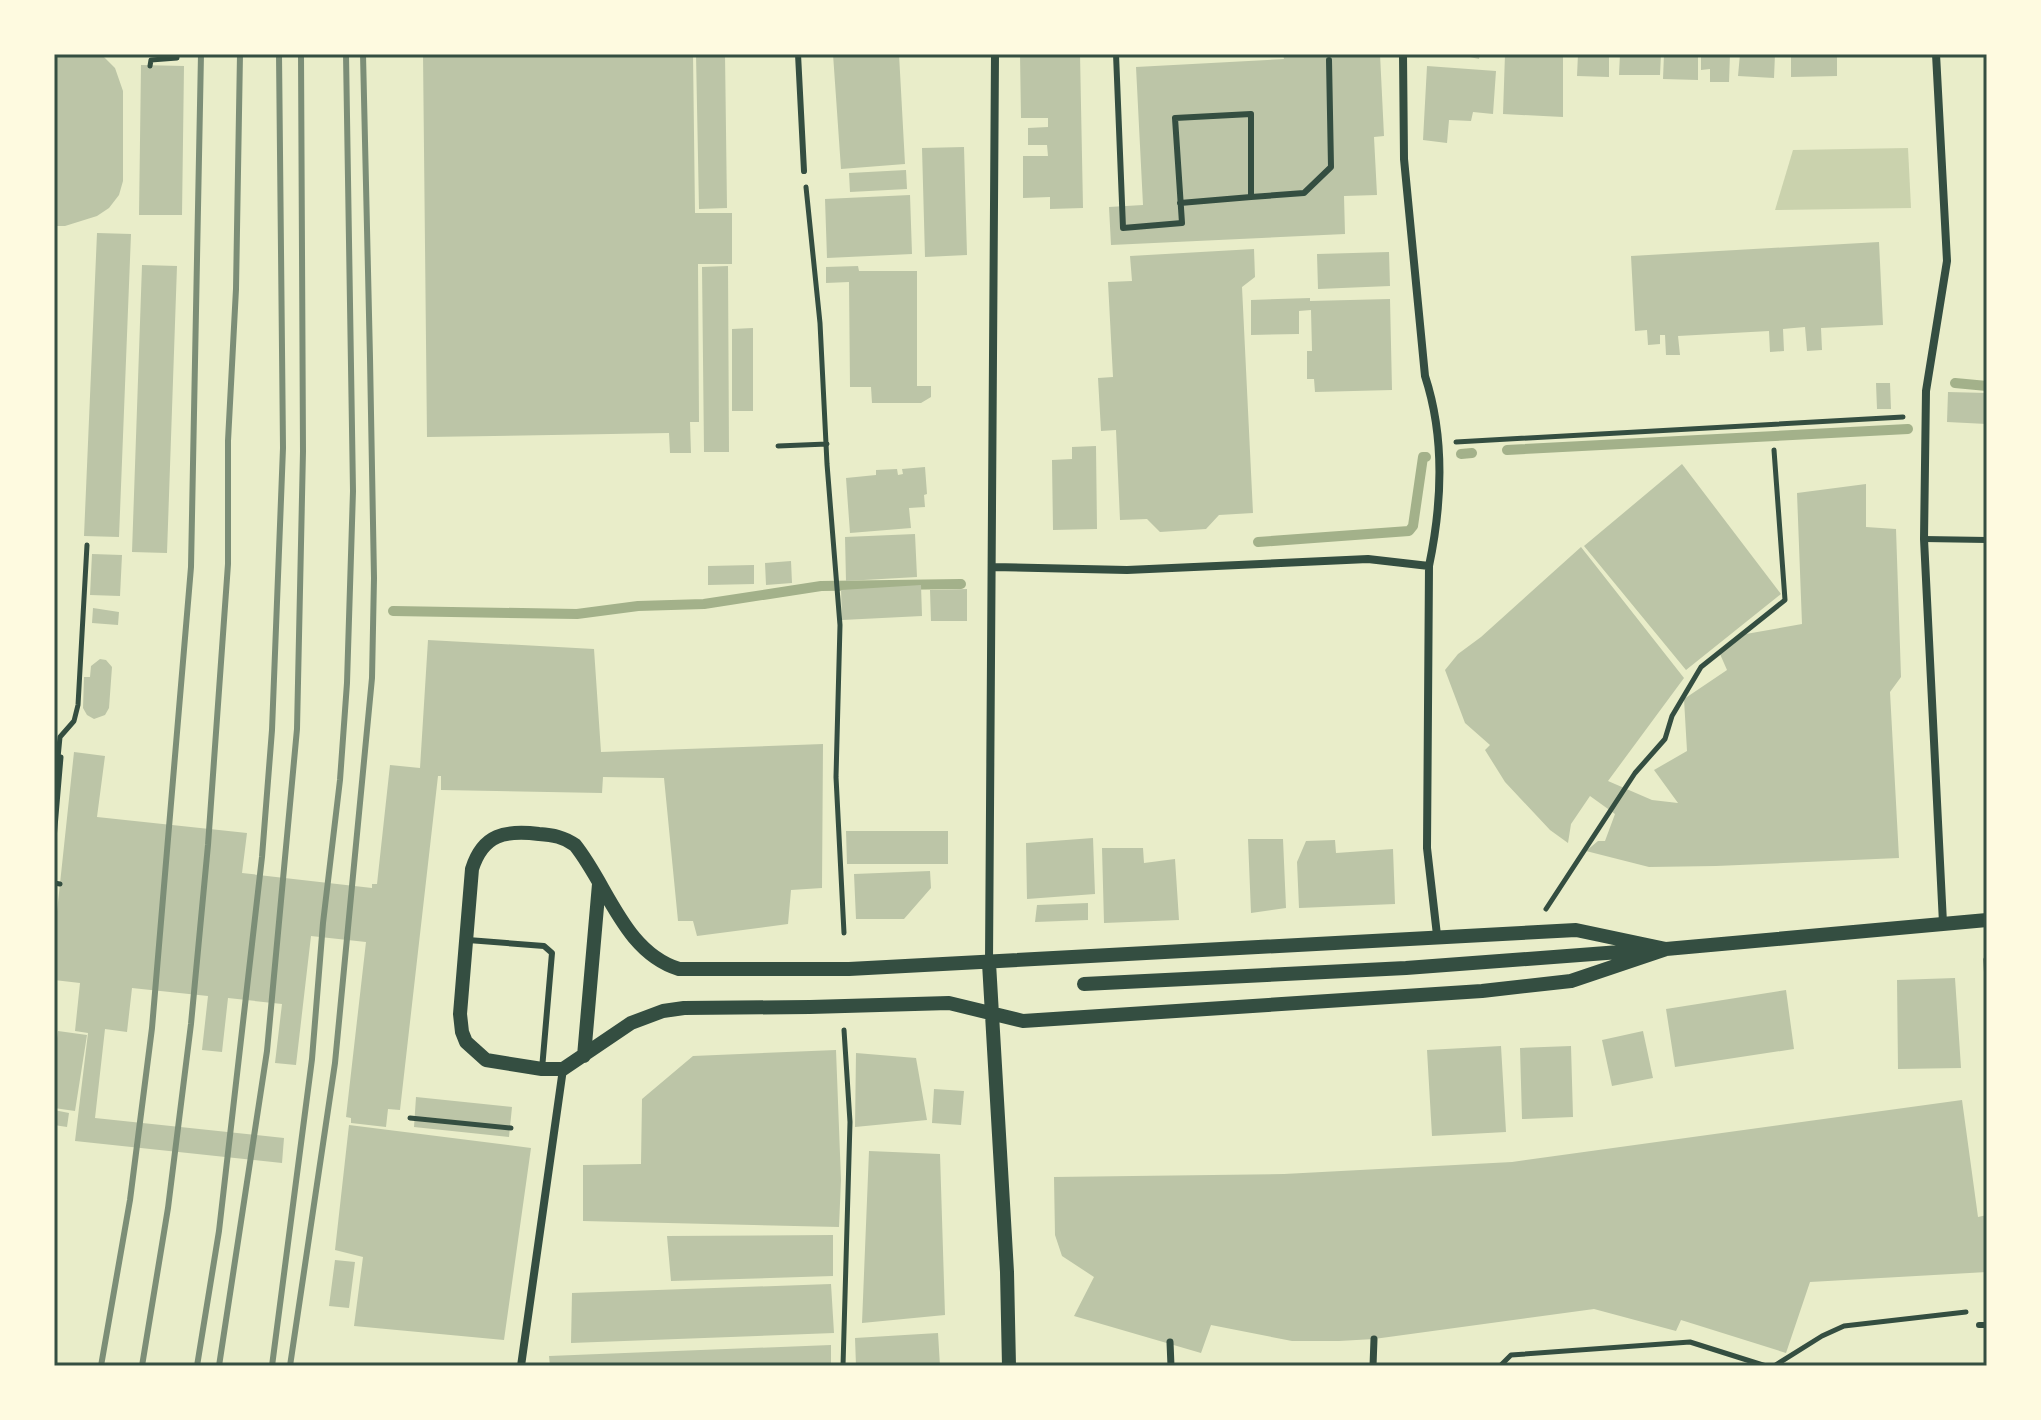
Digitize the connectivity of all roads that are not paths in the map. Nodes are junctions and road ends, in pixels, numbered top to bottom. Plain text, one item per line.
1 (798, 54) edge
2 (995, 54) edge
3 (1116, 54) edge
4 (1403, 54) edge
5 (1936, 54) edge
6 (1329, 60) dead end
7 (804, 171) road end
8 (1251, 197) junction
9 (1180, 203) junction
10 (1924, 539) junction
11 (1987, 540) edge
12 (1429, 566) junction
13 (992, 567) junction
14 (599, 884) junction
15 (1987, 920) edge
16 (1943, 923) junction
17 (1437, 935) junction
18 (468, 940) junction
19 (1666, 949) junction
20 (989, 963) junction
21 (1084, 984) dead end
22 (993, 1014) junction
23 (584, 1056) junction
24 (542, 1069) junction
25 (563, 1069) junction
26 (1374, 1339) dead end
27 (1170, 1342) dead end
28 (521, 1366) edge
29 (1009, 1366) edge
30 (1171, 1366) edge
31 (1373, 1366) edge

1 - 7 lane
2 - 13 street
3 - 9 lane
4 - 12 street
5 - 10 street
6 - 8 lane
8 - 9 lane
8 - 9 lane
10 - 11 lane
10 - 16 street
12 - 13 street
12 - 17 street
13 - 20 street
14 - 18 street
14 - 20 street
14 - 23 street
15 - 16 street
16 - 19 street
17 - 19 street
17 - 20 street
18 - 24 street
18 - 24 lane
19 - 21 street
19 - 22 street
20 - 22 street
22 - 23 street
22 - 29 street
23 - 25 street
24 - 25 street
25 - 28 street
26 - 31 street
27 - 30 street

